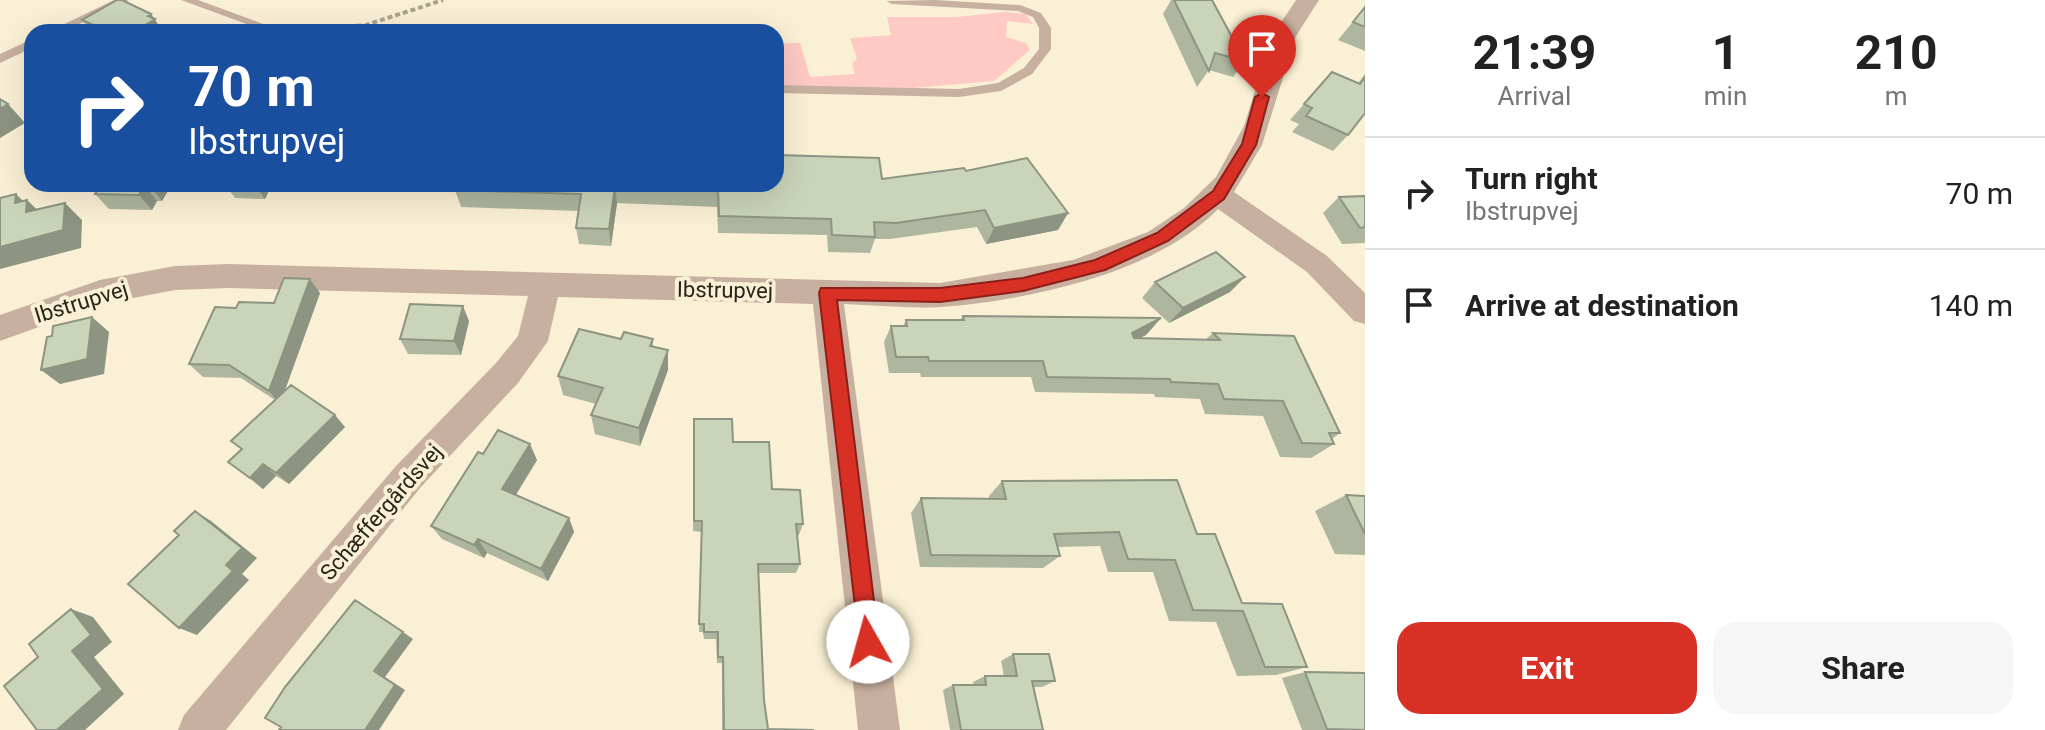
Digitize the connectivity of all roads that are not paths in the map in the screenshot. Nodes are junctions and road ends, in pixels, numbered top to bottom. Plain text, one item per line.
1 (123, 0) edge
2 (187, 0) edge
3 (1308, 0) edge
4 (892, 1) edge
5 (71, 24) edge
6 (256, 24) edge
7 (24, 47) edge
8 (0, 59) edge
9 (784, 89) edge
10 (1218, 195) junction
11 (545, 286) junction
12 (827, 293) junction
13 (1365, 312) edge
14 (0, 328) edge
15 (199, 730) edge
16 (879, 730) edge

1 - 5 lane
2 - 6 lane
3 - 10 street, Ibstrupvej
4 - 9 lane
7 - 8 lane
10 - 12 street, Ibstrupvej
10 - 13 street
11 - 12 street, Ibstrupvej
11 - 14 street, Ibstrupvej
11 - 15 street, Schæffergårdsvej
12 - 16 street

